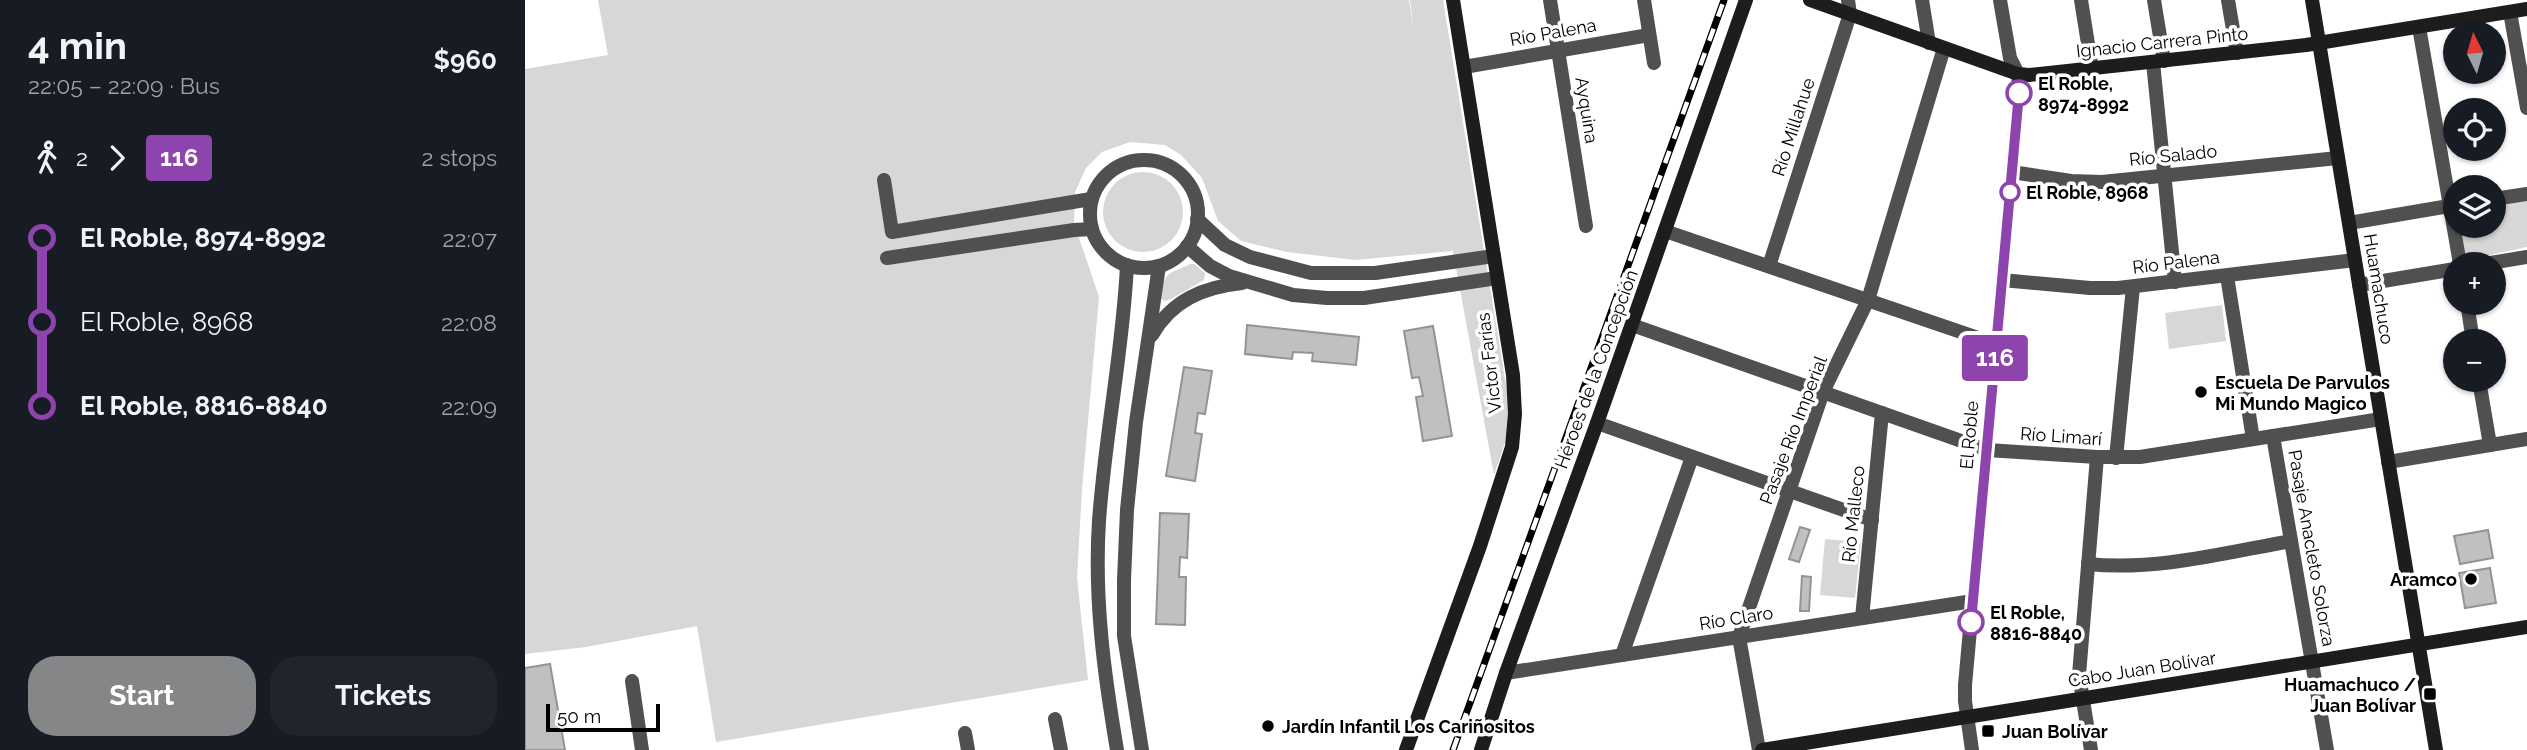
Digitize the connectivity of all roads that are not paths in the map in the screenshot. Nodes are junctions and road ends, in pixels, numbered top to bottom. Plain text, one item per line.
1 (1453, 0) edge
2 (1550, 0) edge
3 (1644, 0) edge
4 (1746, 0) edge
5 (1810, 0) edge
6 (1922, 0) edge
7 (2000, 0) edge
8 (2081, 0) edge
9 (2154, 0) edge
10 (2228, 0) edge
11 (2312, 0) edge
12 (1849, 7) edge
13 (2527, 9) edge
14 (2510, 12) junction
15 (2419, 27) junction
16 (1649, 35) junction
17 (1929, 43) junction
18 (2319, 43) junction
19 (1944, 48) junction
20 (1558, 51) junction
21 (2237, 53) junction
22 (2158, 62) junction
23 (1654, 63) dead end
24 (1464, 67) junction
25 (2092, 69) junction
26 (2018, 74) junction
27 (2527, 108) edge
28 (2338, 158) junction
29 (2012, 172) junction
30 (2447, 175) edge
31 (2164, 176) junction
32 (884, 180) dead end
33 (2527, 194) edge
34 (2506, 197) edge
35 (1091, 199) junction
36 (2443, 208) edge
37 (1197, 219) junction
38 (2349, 223) junction
39 (1586, 226) dead end
40 (1092, 229) junction
41 (1665, 231) junction
42 (1187, 246) junction
43 (1494, 256) junction
44 (2527, 257) edge
45 (887, 258) dead end
46 (2355, 260) junction
47 (2506, 260) edge
48 (1127, 265) junction
49 (1159, 266) junction
50 (1769, 266) junction
51 (1392, 270) junction
52 (2443, 271) edge
53 (2227, 276) junction
54 (1497, 278) junction
55 (2002, 280) junction
56 (1249, 282) junction
57 (2175, 282) junction
58 (2359, 285) junction
59 (2133, 287) junction
60 (1395, 293) junction
61 (1868, 300) junction
62 (1632, 325) junction
63 (1148, 342) junction
64 (1996, 344) junction
65 (2481, 392) edge
66 (1823, 393) junction
67 (1882, 413) junction
68 (2381, 419) junction
69 (1597, 423) junction
70 (2273, 436) junction
71 (2253, 439) junction
72 (2527, 439) edge
73 (2490, 445) junction
74 (1987, 450) junction
75 (1692, 457) junction
76 (2097, 457) junction
77 (2116, 458) junction
78 (2388, 462) junction
79 (1789, 491) junction
80 (1872, 520) junction
81 (2291, 541) junction
82 (2088, 565) junction
83 (1973, 601) junction
84 (1862, 618) junction
85 (2527, 627) edge
86 (1739, 637) junction
87 (2417, 644) junction
88 (1622, 655) junction
89 (2312, 662) junction
90 (1506, 673) junction
91 (632, 681) dead end
92 (2083, 698) junction
93 (1967, 717) junction
94 (1055, 719) dead end
95 (965, 733) dead end
96 (642, 750) edge
97 (968, 750) edge
98 (1061, 750) edge
99 (1117, 750) edge
100 (1142, 750) edge
101 (1406, 750) edge
102 (1481, 750) edge
103 (1761, 750) edge
104 (1972, 750) edge
105 (2091, 750) edge
106 (2327, 750) edge
107 (2436, 750) edge

1 - 24 street, Víctor Farías
2 - 20 street, Ayquina
3 - 16 street
4 - 41 street, Héroes de la Concepción
5 - 12 street, Ignacio Carrera Pinto
6 - 17 street
7 - 26 street, El Roble
8 - 25 street
9 - 22 street
10 - 21 street
11 - 18 street, Huamachuco
12 - 17 street, Ignacio Carrera Pinto
12 - 50 street, Río Millahue
13 - 14 street, Ignacio Carrera Pinto
14 - 15 street, Ignacio Carrera Pinto
14 - 27 street
15 - 18 street, Ignacio Carrera Pinto
15 - 30 street
16 - 20 street, Río Palena
16 - 23 street
17 - 19 street, Ignacio Carrera Pinto
18 - 21 street, Ignacio Carrera Pinto
18 - 28 street, Huamachuco
19 - 26 street, Ignacio Carrera Pinto
19 - 61 street, Pasaje Río Imperial
20 - 24 street, Río Palena
20 - 39 street, Ayquina
21 - 22 street, Ignacio Carrera Pinto
22 - 25 street, Ignacio Carrera Pinto
22 - 31 street
24 - 43 street, Víctor Farías
25 - 26 street, Ignacio Carrera Pinto
26 - 29 street, El Roble
28 - 31 street, Río Salado
28 - 38 street, Huamachuco
29 - 31 street, Río Salado
29 - 55 street, El Roble
31 - 57 street
32 - 35 street
33 - 34 street
35 - 37 street
35 - 40 street
36 - 38 street
37 - 42 street
37 - 51 street
38 - 46 street, Huamachuco
40 - 45 street
40 - 48 street
41 - 50 street
41 - 62 street, Héroes de la Concepción
42 - 49 street
42 - 56 street
43 - 51 street
43 - 54 street, Víctor Farías
44 - 47 street
46 - 53 street, Río Palena
46 - 58 street, Huamachuco
48 - 49 street
48 - 99 street
49 - 63 street
50 - 61 street
51 - 60 street
52 - 58 street
53 - 57 street, Río Palena
53 - 71 street
54 - 60 street
54 - 101 street, Víctor Farías
55 - 59 street, Río Palena
55 - 64 street, El Roble
56 - 60 street
56 - 63 street
57 - 59 street, Río Palena
58 - 68 street, Huamachuco
59 - 77 street
61 - 64 street
61 - 66 street, Pasaje Río Imperial
62 - 66 street, Río Limarí
62 - 69 street, Héroes de la Concepción
63 - 100 street
64 - 74 street, El Roble
65 - 73 street
66 - 67 street, Río Limarí
66 - 79 street, Pasaje Río Imperial
67 - 74 street, Río Limarí
67 - 80 street, Río Malleco
68 - 70 street, Río Limarí
68 - 78 street, Huamachuco
69 - 75 street
69 - 90 street, Héroes de la Concepción
70 - 71 street, Río Limarí
70 - 81 street, Pasaje Anacleto Solorza
71 - 77 street, Río Limarí
72 - 73 street
73 - 78 street
74 - 76 street, Río Limarí
74 - 83 street, El Roble
75 - 79 street
75 - 88 street
76 - 77 street, Río Limarí
76 - 82 street
78 - 87 street, Huamachuco
79 - 80 street
79 - 86 street, Pasaje Río Imperial
80 - 84 street, Río Malleco
81 - 82 street
81 - 89 street, Pasaje Anacleto Solorza
82 - 92 street
83 - 84 street, Río Claro
83 - 93 street, El Roble
84 - 86 street, Río Claro
85 - 87 street, Cabo Juan Bolívar
86 - 88 street, Río Claro
86 - 103 street, Pasaje Río Imperial
87 - 89 street, Cabo Juan Bolívar
87 - 107 street, Huamachuco
88 - 90 street, Río Claro
89 - 92 street, Cabo Juan Bolívar
89 - 106 street, Pasaje Anacleto Solorza
90 - 102 street, Héroes de la Concepción
91 - 96 street
92 - 93 street, Cabo Juan Bolívar
92 - 105 street
93 - 103 street, Cabo Juan Bolívar
93 - 104 street, El Roble
94 - 98 street
95 - 97 street

